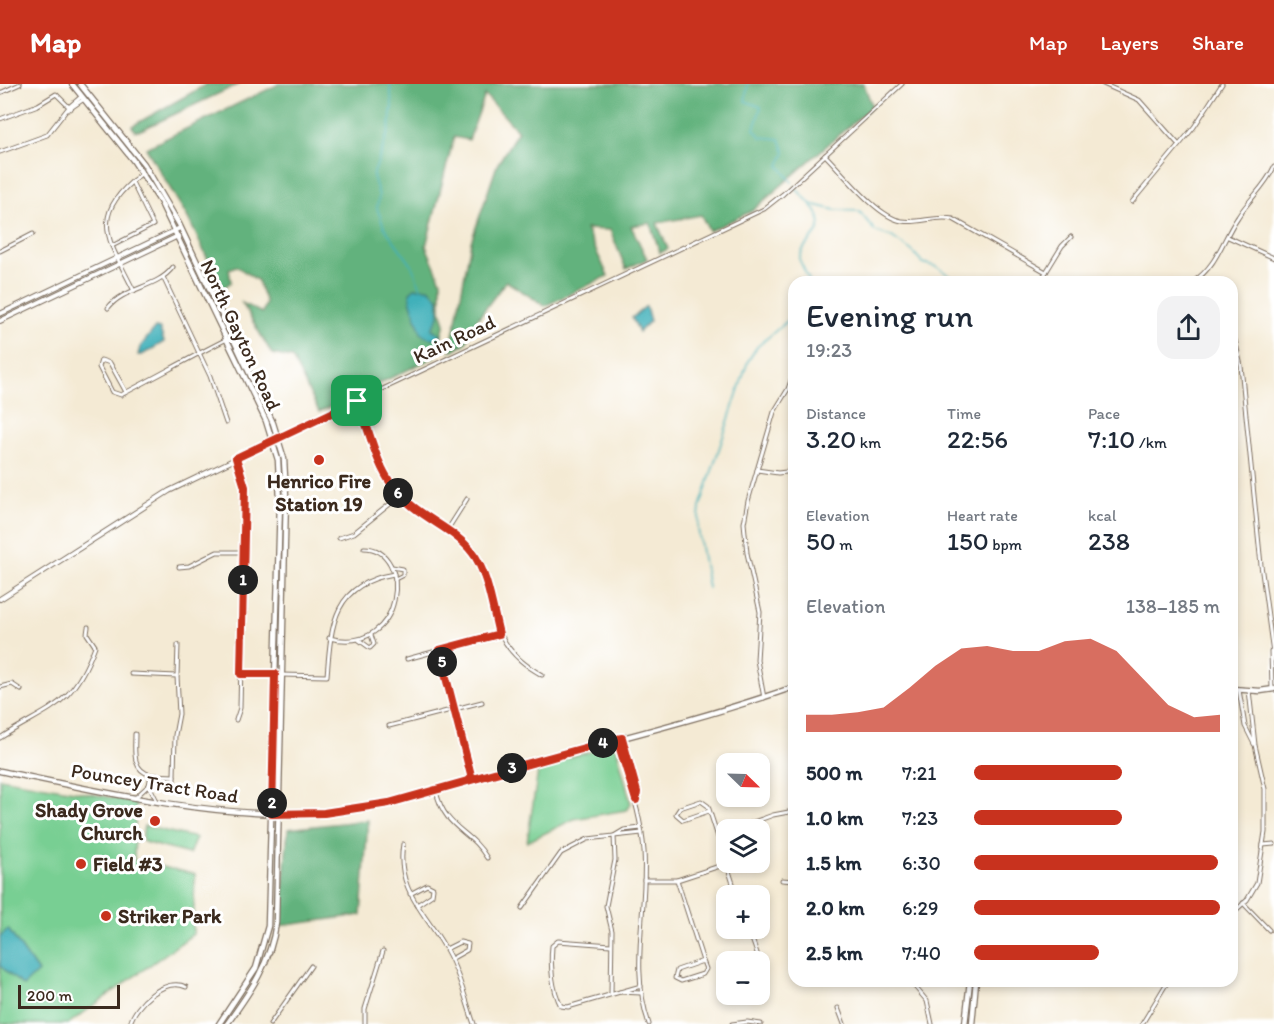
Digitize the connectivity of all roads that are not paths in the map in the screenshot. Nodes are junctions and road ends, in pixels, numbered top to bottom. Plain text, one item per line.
1 (20, 84) edge
2 (72, 84) edge
3 (80, 84) edge
4 (902, 84) edge
5 (1104, 84) edge
6 (1119, 84) edge
7 (1222, 84) edge
8 (1117, 89) junction
9 (0, 93) edge
10 (83, 97) junction
11 (69, 109) junction
12 (0, 119) edge
13 (1179, 144) junction
14 (0, 152) edge
15 (825, 155) junction
16 (1274, 167) edge
17 (142, 173) junction
18 (132, 182) junction
19 (1132, 202) dead end
20 (179, 232) junction
21 (33, 234) dead end
22 (1071, 237) dead end
23 (1228, 237) junction
24 (112, 246) junction
25 (0, 251) edge
26 (118, 257) junction
27 (1274, 258) edge
28 (120, 263) junction
29 (173, 267) dead end
30 (1046, 272) junction
31 (1044, 276) edge
32 (1199, 276) edge
33 (164, 277) junction
34 (134, 291) junction
35 (108, 308) dead end
36 (0, 314) edge
37 (0, 321) edge
38 (227, 339) junction
39 (1238, 350) edge
40 (199, 353) junction
41 (788, 389) edge
42 (126, 392) junction
43 (357, 401) junction
44 (226, 423) dead end
45 (279, 438) junction
46 (273, 440) junction
47 (236, 458) junction
48 (757, 471) junction
49 (788, 472) edge
50 (400, 496) junction
51 (467, 499) dead end
52 (446, 532) junction
53 (339, 538) dead end
54 (364, 548) dead end
55 (244, 552) junction
56 (179, 567) dead end
57 (392, 567) junction
58 (394, 574) junction
59 (395, 579) junction
60 (0, 599) edge
61 (88, 627) dead end
62 (371, 634) junction
63 (499, 634) junction
64 (329, 638) junction
65 (359, 640) junction
66 (178, 645) dead end
67 (1271, 649) junction
68 (439, 650) junction
69 (407, 659) dead end
70 (1274, 660) edge
71 (131, 674) dead end
72 (241, 674) junction
73 (275, 674) junction
74 (283, 675) junction
75 (542, 675) dead end
76 (177, 676) junction
77 (0, 687) edge
78 (788, 689) edge
79 (1273, 689) edge
80 (21, 690) dead end
81 (1239, 690) joint
82 (1249, 690) junction
83 (764, 698) junction
84 (482, 702) dead end
85 (455, 709) junction
86 (236, 720) dead end
87 (389, 726) dead end
88 (135, 734) dead end
89 (0, 738) edge
90 (619, 738) junction
91 (1255, 746) junction
92 (0, 771) edge
93 (151, 775) junction
94 (174, 776) junction
95 (472, 779) junction
96 (149, 785) junction
97 (174, 786) dead end
98 (436, 791) junction
99 (136, 797) junction
100 (157, 801) junction
101 (709, 811) junction
102 (788, 812) edge
103 (272, 814) junction
104 (280, 814) junction
105 (762, 819) edge
106 (641, 828) junction
107 (642, 833) junction
108 (716, 833) edge
109 (614, 836) junction
110 (403, 844) dead end
111 (1274, 844) edge
112 (1263, 845) junction
113 (487, 858) dead end
114 (716, 867) edge
115 (644, 880) junction
116 (677, 880) junction
117 (782, 880) dead end
118 (788, 880) edge
119 (410, 894) junction
120 (1243, 903) junction
121 (417, 905) junction
122 (522, 908) dead end
123 (1238, 908) edge
124 (1269, 930) dead end
125 (611, 945) junction
126 (446, 949) junction
127 (383, 951) dead end
128 (451, 959) junction
129 (704, 961) junction
130 (311, 966) dead end
131 (641, 986) junction
132 (186, 987) dead end
133 (915, 987) edge
134 (969, 987) edge
135 (975, 987) edge
136 (1164, 987) edge
137 (620, 992) junction
138 (641, 993) junction
139 (611, 994) junction
140 (838, 1008) dead end
141 (130, 1024) edge
142 (219, 1024) edge
143 (227, 1024) edge
144 (270, 1024) edge
145 (364, 1024) edge
146 (474, 1024) edge
147 (649, 1024) edge
148 (732, 1024) edge
149 (761, 1024) edge
150 (844, 1024) edge
151 (931, 1024) edge
152 (965, 1024) edge
153 (972, 1024) edge
154 (1142, 1024) edge

1 - 9 street
2 - 10 main road, North Gayton Road
3 - 20 main road, North Gayton Road
4 - 15 street, Kain Road
5 - 8 street
6 - 8 street
7 - 13 street
8 - 13 street
10 - 11 street
10 - 17 main road, North Gayton Road
11 - 12 street
11 - 14 street
13 - 19 street
15 - 30 street
15 - 43 street, Kain Road
16 - 23 street
17 - 18 street
17 - 20 main road, North Gayton Road
18 - 24 street
18 - 24 street
20 - 26 street
20 - 28 street
20 - 38 main road, North Gayton Road
20 - 45 main road, North Gayton Road
21 - 25 street
22 - 30 street
23 - 27 street
23 - 32 street
24 - 26 street
26 - 28 street
26 - 36 street
28 - 34 street
28 - 37 street
29 - 33 street
30 - 31 street
33 - 34 street
33 - 40 street
34 - 35 street
38 - 40 street
38 - 46 main road, North Gayton Road
39 - 67 street
40 - 42 street
40 - 44 street
41 - 48 street
42 - 42 street
43 - 45 street, Kain Road
43 - 50 street
45 - 46 street, Kain Road
45 - 74 main road, North Gayton Road
46 - 47 street, Kain Road
46 - 73 main road, North Gayton Road
47 - 55 street
47 - 60 street, Kain Road
48 - 49 street
48 - 83 street
50 - 52 street
50 - 53 street
51 - 52 street
52 - 63 street
54 - 57 street
55 - 56 street
55 - 72 street
57 - 58 street
57 - 59 street
58 - 59 street
58 - 64 street
59 - 62 street
61 - 89 street
62 - 65 street
62 - 65 street
63 - 68 street
63 - 75 street
64 - 65 street
64 - 74 street
66 - 76 street
67 - 70 street
67 - 79 street
68 - 69 street
68 - 85 street
71 - 76 street
72 - 73 street
72 - 86 street
73 - 74 street
73 - 103 main road, North Gayton Road
74 - 104 main road, North Gayton Road
76 - 94 street
77 - 80 street
78 - 83 main road, Pouncey Tract Road
79 - 82 main road
81 - 82 main road
81 - 91 street
82 - 91 street
83 - 90 main road, Pouncey Tract Road
84 - 85 street
85 - 87 street
85 - 95 street
88 - 93 street
90 - 95 main road, Pouncey Tract Road
90 - 106 street
91 - 112 street
92 - 99 main road, Pouncey Tract Road
93 - 94 street
93 - 96 street
94 - 97 street
95 - 98 main road, Pouncey Tract Road
96 - 99 street
96 - 100 street
98 - 104 main road, Pouncey Tract Road
98 - 113 street
99 - 100 main road, Pouncey Tract Road
100 - 103 main road, Pouncey Tract Road
101 - 101 street
101 - 108 street
102 - 105 street
103 - 104 main road, Pouncey Tract Road
103 - 142 main road, North Gayton Road
104 - 143 main road, North Gayton Road
106 - 107 street
106 - 109 street
107 - 109 street
107 - 115 street
109 - 122 street
109 - 125 street
110 - 119 street
111 - 112 street
112 - 120 street
114 - 116 street
115 - 116 street
115 - 131 street
116 - 129 street
117 - 118 street
119 - 121 street
119 - 121 street
120 - 123 street
120 - 124 street
121 - 126 street
125 - 139 street
125 - 139 street
126 - 128 street
126 - 128 street
127 - 145 street
128 - 146 street
129 - 129 street
130 - 144 street
131 - 137 street
131 - 138 street
132 - 141 street
133 - 151 street
134 - 152 main road
135 - 153 main road
136 - 154 street
137 - 138 street
137 - 139 street
138 - 147 street
140 - 150 street
148 - 149 street

